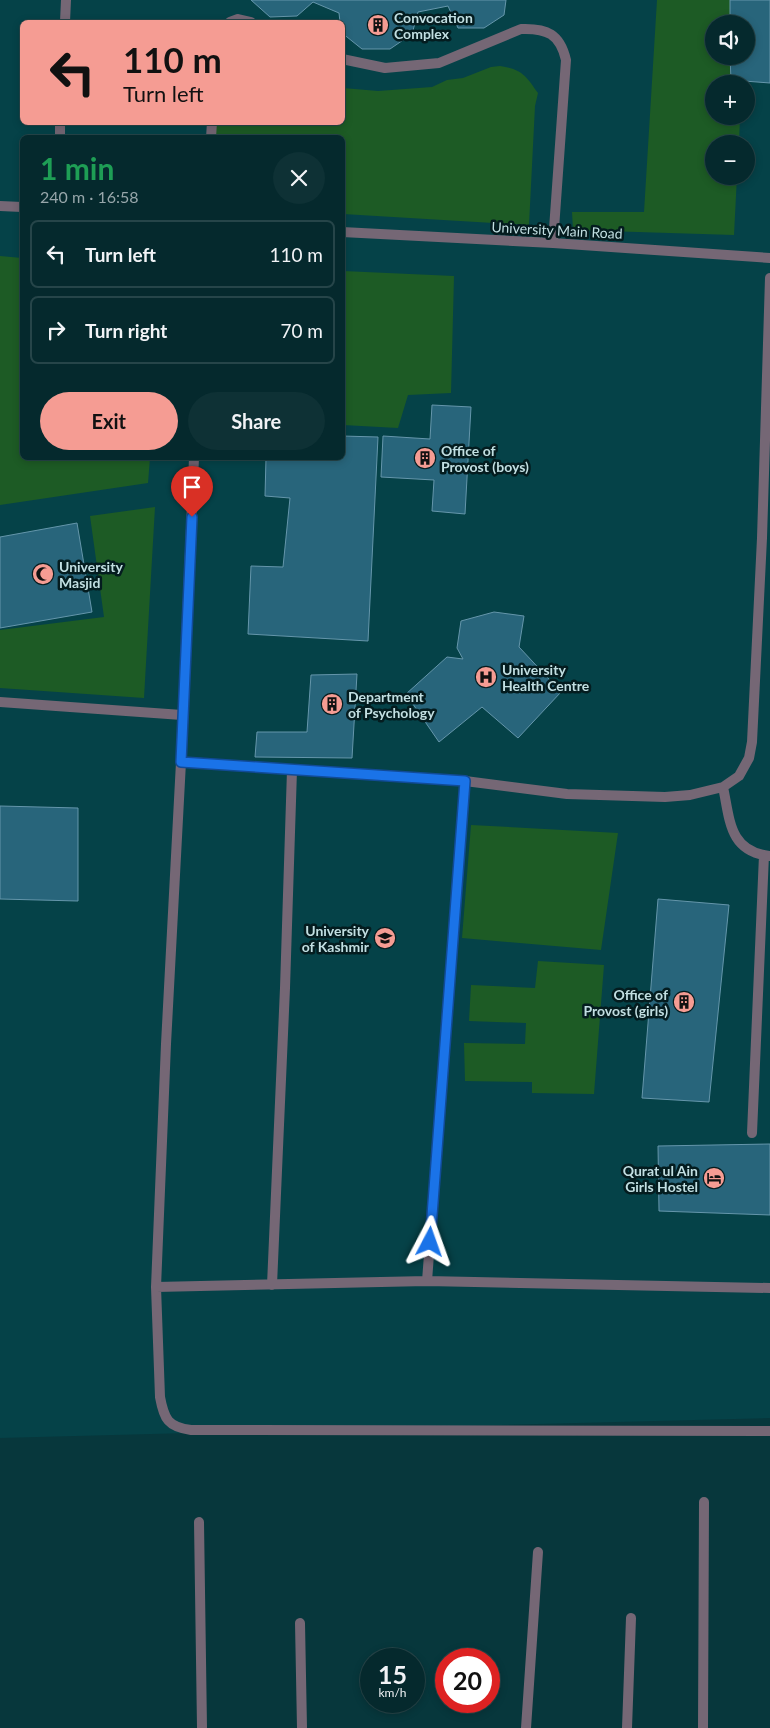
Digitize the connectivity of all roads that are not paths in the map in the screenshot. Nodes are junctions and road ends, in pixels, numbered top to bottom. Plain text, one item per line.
1 (66, 0) edge
2 (65, 20) edge
3 (345, 60) edge
4 (0, 206) edge
5 (20, 207) edge
6 (345, 232) edge
7 (553, 244) junction
8 (770, 258) edge
9 (770, 278) edge
10 (194, 460) edge
11 (766, 538) edge
12 (0, 702) edge
13 (182, 715) junction
14 (181, 762) junction
15 (292, 770) junction
16 (465, 781) junction
17 (723, 787) junction
18 (767, 856) edge
19 (752, 1133) dead end
20 (427, 1281) junction
21 (272, 1285) junction
22 (156, 1287) junction
23 (770, 1288) edge
24 (770, 1430) edge
25 (704, 1502) dead end
26 (199, 1522) dead end
27 (538, 1552) dead end
28 (631, 1618) dead end
29 (300, 1623) dead end
30 (202, 1728) edge
31 (302, 1728) edge
32 (526, 1728) edge
33 (627, 1728) edge
34 (703, 1728) edge

1 - 2 street
3 - 7 street
4 - 5 street
6 - 7 street, University Main Road
7 - 8 street, University Main Road
9 - 11 street
10 - 13 street
11 - 17 street
12 - 13 street
13 - 14 street
14 - 15 street
14 - 22 street
15 - 16 street
15 - 21 street
16 - 17 street
16 - 20 street
17 - 18 street
18 - 19 street
20 - 21 street
20 - 23 street
21 - 22 street
22 - 24 street
25 - 34 street
26 - 30 street
27 - 32 street
28 - 33 street
29 - 31 street

